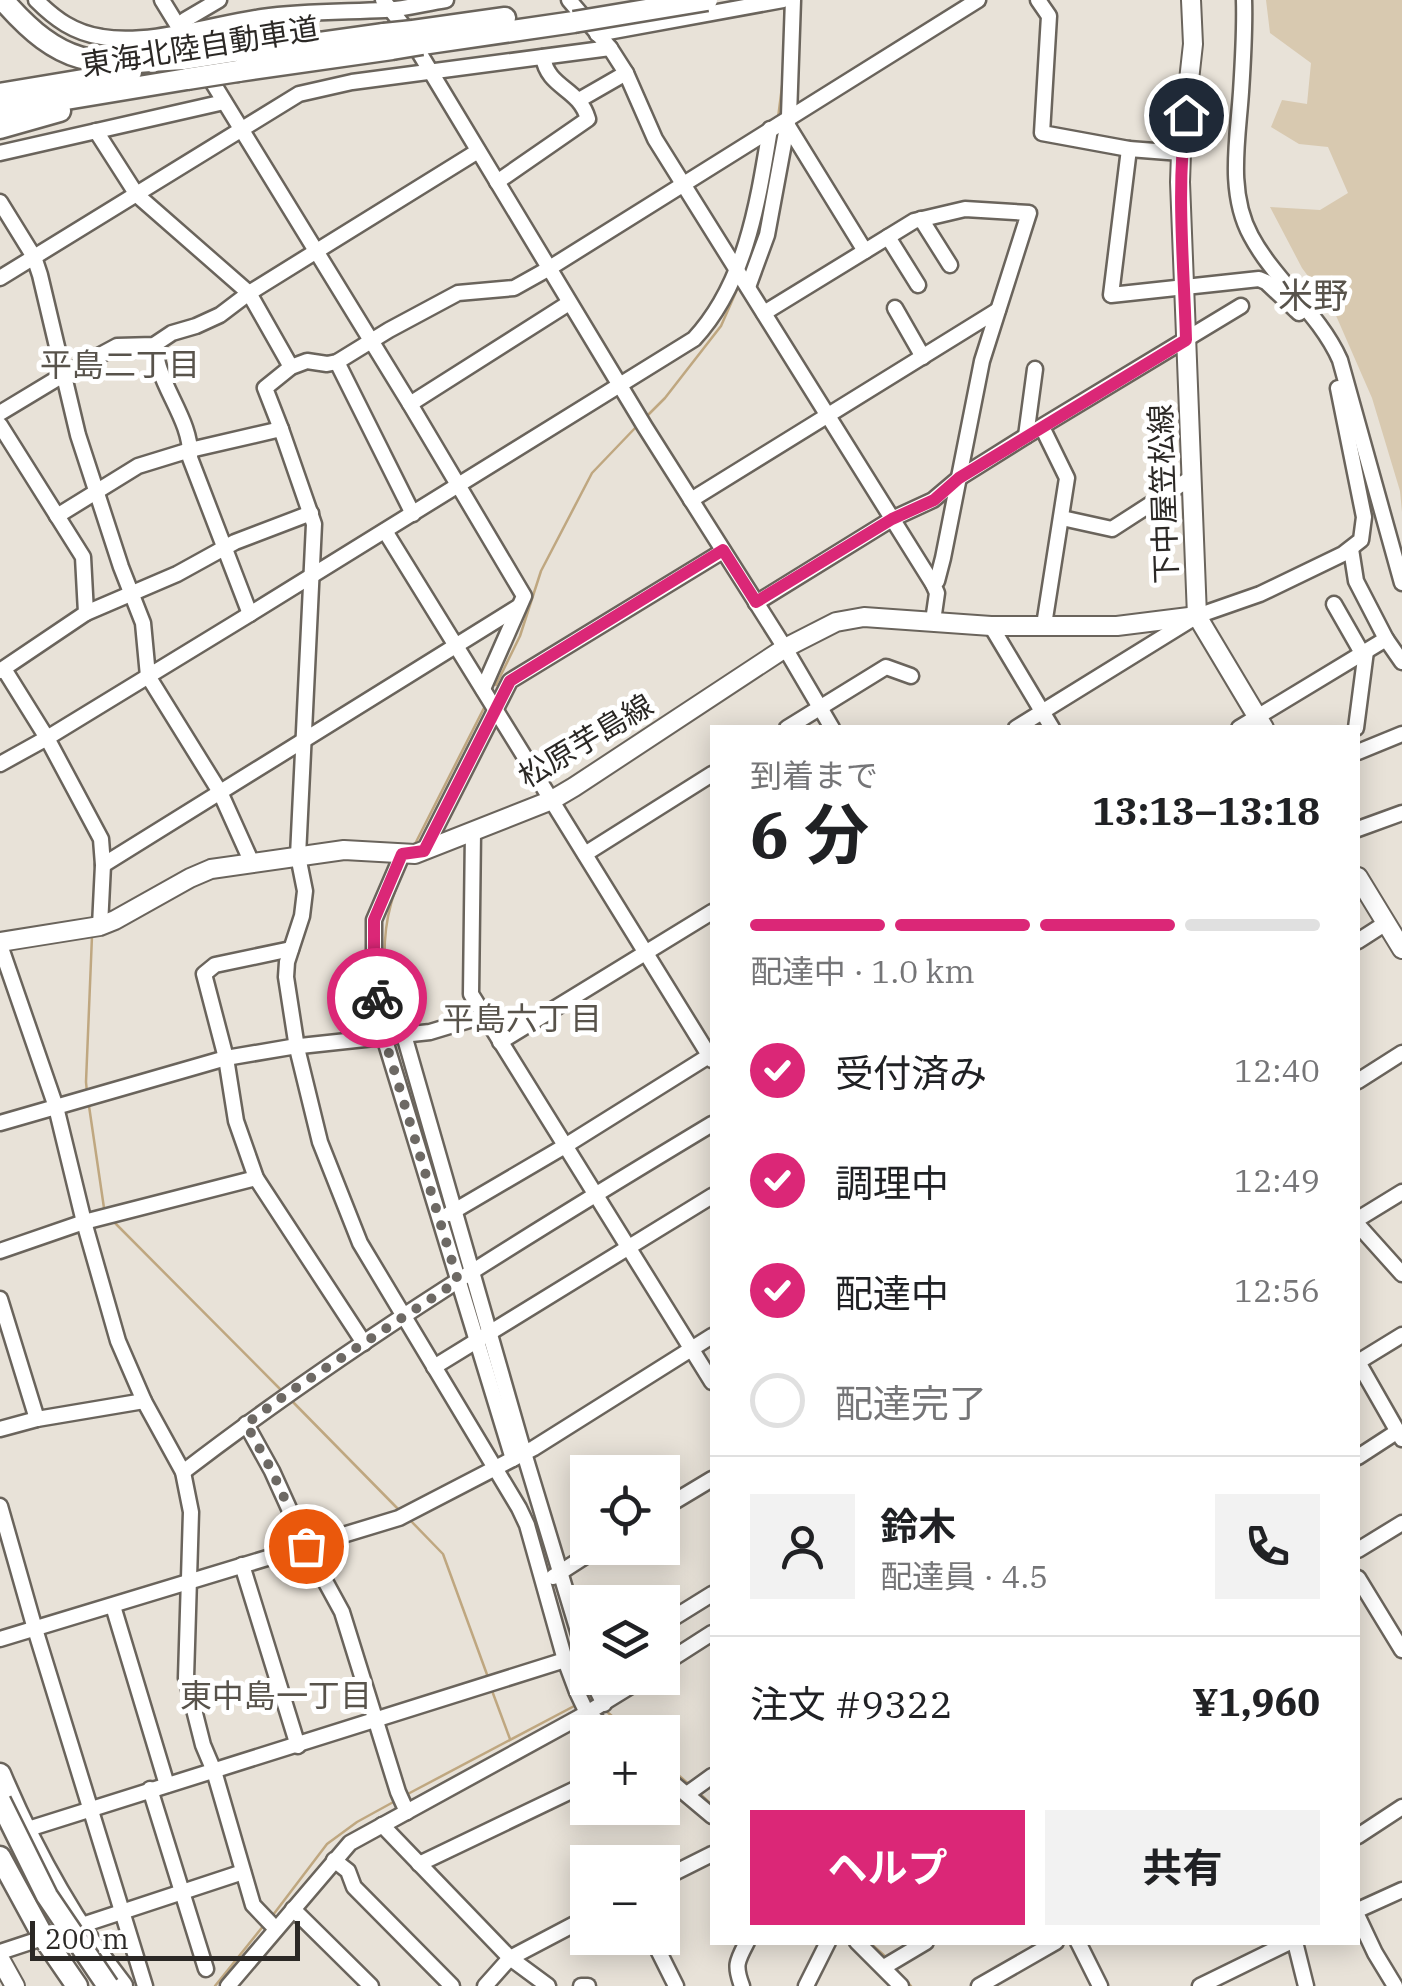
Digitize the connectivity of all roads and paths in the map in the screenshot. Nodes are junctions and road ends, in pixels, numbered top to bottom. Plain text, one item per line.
1 (4, 0) edge
2 (36, 0) edge
3 (162, 0) edge
4 (219, 0) edge
5 (446, 0) edge
6 (627, 0) edge
7 (707, 0) edge
8 (781, 0) edge
9 (792, 0) edge
10 (978, 0) edge
11 (1038, 0) edge
12 (1191, 0) edge
13 (1244, 0) edge
14 (386, 5) edge
15 (569, 10) edge
16 (181, 32) junction
17 (597, 34) junction
18 (388, 42) junction
19 (610, 48) junction
20 (543, 57) junction
21 (235, 59) junction
22 (182, 71) junction
23 (429, 72) junction
24 (626, 73) junction
25 (0, 94) edge
26 (579, 100) junction
27 (224, 102) junction
28 (0, 110) edge
29 (780, 124) junction
30 (0, 128) edge
31 (242, 130) junction
32 (96, 131) junction
33 (1129, 149) junction
34 (478, 151) junction
35 (0, 153) edge
36 (1181, 153) junction
37 (496, 182) junction
38 (684, 183) junction
39 (137, 195) junction
40 (0, 202) edge
41 (921, 219) junction
42 (888, 237) junction
43 (864, 251) junction
44 (316, 252) junction
45 (34, 257) junction
46 (950, 265) dead end
47 (548, 269) junction
48 (743, 277) junction
49 (0, 278) edge
50 (918, 285) dead end
51 (1184, 286) junction
52 (249, 293) junction
53 (569, 302) junction
54 (1242, 306) dead end
55 (895, 308) dead end
56 (998, 310) junction
57 (764, 312) junction
58 (1314, 319) junction
59 (1329, 338) junction
60 (1186, 340) junction
61 (371, 341) junction
62 (154, 345) junction
63 (923, 356) junction
64 (338, 362) junction
65 (291, 367) junction
66 (1035, 370) dead end
67 (64, 374) junction
68 (620, 385) junction
69 (410, 404) junction
70 (0, 413) edge
71 (828, 415) junction
72 (0, 425) edge
73 (1042, 426) junction
74 (281, 428) junction
75 (1026, 436) junction
76 (190, 450) junction
77 (959, 478) junction
78 (1190, 478) junction
79 (460, 486) junction
80 (96, 492) junction
81 (691, 500) junction
82 (311, 512) junction
83 (413, 514) junction
84 (58, 516) junction
85 (1062, 518) junction
86 (892, 519) junction
87 (385, 530) junction
88 (225, 548) junction
89 (723, 550) junction
90 (1351, 550) junction
91 (312, 576) junction
92 (1402, 583) edge
93 (933, 584) junction
94 (133, 593) junction
95 (756, 602) junction
96 (1334, 604) dead end
97 (520, 606) junction
98 (86, 613) junction
99 (250, 614) junction
100 (1197, 616) junction
101 (933, 621) junction
102 (1044, 625) junction
103 (991, 626) junction
104 (1386, 639) junction
105 (456, 646) junction
106 (785, 648) junction
107 (1364, 652) junction
108 (1402, 662) edge
109 (2, 670) edge
110 (148, 676) junction
111 (911, 676) dead end
112 (483, 689) junction
113 (820, 707) junction
114 (496, 710) junction
115 (1042, 711) junction
116 (1261, 722) edge
117 (792, 725) edge
118 (830, 725) edge
119 (1021, 725) edge
120 (1050, 725) edge
121 (1356, 725) edge
122 (1402, 734) edge
123 (43, 740) junction
124 (303, 742) junction
125 (1360, 751) edge
126 (0, 764) edge
127 (710, 775) edge
128 (220, 792) junction
129 (552, 800) junction
130 (1402, 813) edge
131 (1360, 829) edge
132 (473, 832) junction
133 (412, 854) junction
134 (585, 854) junction
135 (298, 856) junction
136 (252, 863) junction
137 (103, 865) junction
138 (1360, 880) edge
139 (710, 913) edge
140 (95, 927) junction
141 (1396, 934) edge
142 (1360, 941) edge
143 (0, 944) edge
144 (291, 950) junction
145 (646, 952) junction
146 (483, 1016) junction
147 (395, 1036) junction
148 (500, 1042) junction
149 (297, 1048) junction
150 (1402, 1053) edge
151 (710, 1054) edge
152 (226, 1058) junction
153 (710, 1058) edge
154 (1360, 1080) edge
155 (56, 1107) junction
156 (0, 1123) edge
157 (710, 1125) edge
158 (565, 1146) junction
159 (256, 1178) junction
160 (1402, 1192) edge
161 (596, 1194) junction
162 (710, 1197) edge
163 (447, 1215) junction
164 (1360, 1221) edge
165 (84, 1222) junction
166 (1360, 1224) edge
167 (628, 1248) junction
168 (0, 1252) edge
169 (1402, 1274) edge
170 (465, 1277) junction
171 (0, 1299) edge
172 (403, 1316) junction
173 (1402, 1335) edge
174 (483, 1337) junction
175 (710, 1337) edge
176 (364, 1343) junction
177 (692, 1349) junction
178 (1360, 1361) edge
179 (1360, 1365) edge
180 (434, 1367) junction
181 (710, 1379) edge
182 (144, 1401) junction
183 (37, 1418) junction
184 (246, 1424) junction
185 (0, 1428) edge
186 (1400, 1435) edge
187 (1360, 1455) edge
188 (518, 1456) junction
189 (496, 1469) junction
190 (183, 1472) junction
191 (710, 1480) edge
192 (680, 1498) edge
193 (0, 1506) edge
194 (1402, 1523) edge
195 (306, 1546) junction
196 (1360, 1549) edge
197 (242, 1565) junction
198 (570, 1565) edge
199 (552, 1576) junction
200 (190, 1581) junction
201 (1360, 1581) edge
202 (710, 1595) edge
203 (113, 1606) junction
204 (680, 1614) edge
205 (570, 1620) edge
206 (35, 1629) junction
207 (710, 1634) edge
208 (0, 1639) edge
209 (1402, 1650) edge
210 (680, 1654) edge
211 (565, 1660) junction
212 (600, 1695) edge
213 (618, 1695) edge
214 (604, 1704) junction
215 (585, 1710) junction
216 (591, 1715) edge
217 (375, 1722) junction
218 (298, 1746) junction
219 (214, 1770) junction
220 (0, 1774) edge
221 (710, 1777) edge
222 (166, 1784) junction
223 (680, 1784) edge
224 (150, 1790) junction
225 (691, 1790) junction
226 (570, 1792) edge
227 (0, 1801) edge
228 (403, 1803) junction
229 (91, 1808) junction
230 (1402, 1808) edge
231 (710, 1814) edge
232 (382, 1824) junction
233 (25, 1830) junction
234 (0, 1833) edge
235 (1360, 1835) edge
236 (710, 1855) edge
237 (0, 1857) edge
238 (334, 1860) junction
239 (419, 1864) junction
240 (680, 1869) edge
241 (0, 1870) edge
242 (243, 1872) junction
243 (1402, 1890) edge
244 (182, 1892) junction
245 (19, 1894) junction
246 (292, 1910) junction
247 (123, 1912) junction
248 (1360, 1913) edge
249 (1360, 1919) edge
250 (271, 1923) junction
251 (570, 1926) edge
252 (79, 1927) junction
253 (44, 1938) junction
254 (746, 1945) edge
255 (826, 1945) edge
256 (861, 1945) edge
257 (921, 1945) edge
258 (1051, 1945) edge
259 (1080, 1945) edge
260 (1287, 1945) edge
261 (1294, 1945) edge
262 (660, 1955) edge
263 (0, 1956) edge
264 (510, 1958) junction
265 (138, 1962) junction
266 (888, 1964) junction
267 (206, 1970) dead end
268 (112, 1984) edge
269 (1391, 1985) edge
270 (14, 1986) edge
271 (77, 1986) edge
272 (92, 1986) edge
273 (145, 1986) edge
274 (228, 1986) edge
275 (370, 1986) edge
276 (452, 1986) edge
277 (484, 1986) edge
278 (548, 1986) edge
279 (676, 1986) edge
280 (742, 1986) edge
281 (806, 1986) edge
282 (901, 1986) edge
283 (979, 1986) edge
284 (1100, 1986) edge
285 (1200, 1986) edge
286 (1306, 1986) edge

1 - 22 highway
2 - 16 street
3 - 16 street
4 - 16 street
5 - 14 street
6 - 15 highway, 東海北陸自動車道
7 - 15 highway, 東海北陸自動車道, bridge
8 - 17 street
9 - 29 street
10 - 29 street
11 - 33 street
12 - 36 main road, 下中屋笠松線
13 - 58 street
14 - 16 street
14 - 23 street
15 - 17 street
15 - 18 highway, 東海北陸自動車道, bridge
16 - 27 street
17 - 19 street
18 - 21 highway, 東海北陸自動車道
18 - 21 highway, 東海北陸自動車道
19 - 20 street
19 - 24 street
20 - 23 street
20 - 26 street
21 - 22 highway, 東海北陸自動車道, bridge
22 - 25 highway, 東海北陸自動車道
22 - 28 highway, 東海北陸自動車道
22 - 30 highway
23 - 31 street
23 - 34 street
24 - 26 street
24 - 38 street
26 - 37 street
27 - 31 street
27 - 32 street
29 - 38 street
29 - 43 street
29 - 48 street
31 - 39 street
31 - 44 street
32 - 35 street
32 - 39 street
33 - 36 street
33 - 51 street
34 - 37 street
34 - 44 street
36 - 51 main road, 下中屋笠松線
37 - 47 street
38 - 47 street
38 - 48 street
39 - 45 street
39 - 52 street
40 - 45 street
41 - 42 street
41 - 46 street
41 - 56 street
42 - 43 street
42 - 50 street
43 - 57 street
44 - 52 street
44 - 61 street
45 - 49 street
45 - 67 street
47 - 53 street
47 - 61 street
48 - 57 street
48 - 68 street
51 - 58 street
51 - 60 main road, 下中屋笠松線
52 - 62 street
52 - 65 street
53 - 68 street
53 - 69 street
54 - 60 street
55 - 63 street
56 - 63 street
56 - 77 street
57 - 71 street
58 - 59 street
59 - 90 street
59 - 92 street
60 - 73 street
60 - 78 main road, 下中屋笠松線
61 - 64 street
61 - 69 street
62 - 67 street
62 - 76 street
63 - 71 street
64 - 65 street
64 - 83 street
65 - 74 street
66 - 75 street
67 - 70 street
67 - 80 street
68 - 79 street
68 - 81 street
69 - 79 street
71 - 81 street
71 - 86 street
72 - 84 street
73 - 75 street
73 - 85 street
74 - 76 street
74 - 82 street
75 - 77 street
76 - 80 street
76 - 88 street
77 - 86 street
77 - 93 street
78 - 85 street
78 - 100 main road, 下中屋笠松線
79 - 83 street
79 - 97 street
80 - 84 street
80 - 94 street
81 - 89 street
82 - 88 street
82 - 91 street
83 - 87 street
84 - 98 street
85 - 102 street
86 - 93 street
86 - 95 street
87 - 91 street
87 - 105 street
88 - 94 street
88 - 99 street
89 - 95 street
89 - 114 street
90 - 100 street
90 - 104 street
91 - 99 street
91 - 124 street
93 - 101 street
94 - 98 street
94 - 110 street
95 - 106 street
96 - 107 street
97 - 105 street
97 - 112 street
98 - 109 street
99 - 110 street
100 - 102 main road, 松原芋島線
100 - 115 street
100 - 116 main road, 下中屋笠松線
101 - 103 main road, 松原芋島線
101 - 106 main road, 松原芋島線
102 - 103 main road, 松原芋島線
103 - 115 street
104 - 107 street
104 - 108 street
105 - 112 street
105 - 124 street
106 - 113 street
106 - 129 main road, 松原芋島線
107 - 116 street
107 - 121 street
109 - 123 street
110 - 123 street
110 - 128 street
111 - 113 street
112 - 114 street
113 - 117 street
113 - 118 street
114 - 129 street
114 - 133 street
115 - 119 street
115 - 120 street
122 - 125 street
123 - 126 street
123 - 137 street
124 - 128 street
124 - 135 street
127 - 134 street
128 - 136 street
128 - 137 street
129 - 132 main road, 松原芋島線
129 - 134 street
130 - 131 street
132 - 133 main road, 松原芋島線
132 - 146 street
133 - 135 main road, 松原芋島線
133 - 147 street
134 - 145 street
135 - 136 main road, 松原芋島線
135 - 144 street
136 - 140 main road, 松原芋島線
137 - 140 street
138 - 141 main road
139 - 145 street
140 - 143 main road, 松原芋島線
141 - 142 street
143 - 155 street
144 - 149 street
144 - 152 street
145 - 148 street
145 - 151 street
146 - 147 street
146 - 148 street
147 - 149 street
147 - 163 street
148 - 158 street
149 - 152 street
149 - 172 street
150 - 154 street
152 - 155 street
152 - 159 street
153 - 158 street
155 - 156 street
155 - 165 street
157 - 161 street
158 - 161 street
158 - 163 street
159 - 165 street
159 - 176 street
160 - 164 street
161 - 167 street
161 - 170 street
162 - 167 street
163 - 170 street
165 - 168 street
165 - 182 street
166 - 169 street
167 - 174 street
167 - 177 street
170 - 172 street
170 - 174 street
171 - 183 street
172 - 176 street
172 - 180 street
173 - 178 street
174 - 180 street
174 - 188 street
175 - 177 street
176 - 184 street
177 - 181 street
177 - 188 street
179 - 186 street
180 - 189 street
182 - 183 street
182 - 190 street
183 - 185 street
184 - 190 street
184 - 195 street
186 - 187 street
188 - 189 street
188 - 199 street
189 - 195 street
189 - 199 street
190 - 200 street
191 - 192 street
193 - 206 street
194 - 196 street
195 - 197 street
195 - 217 street
197 - 200 street
197 - 218 street
198 - 199 street
199 - 205 street
199 - 211 street
200 - 203 street
200 - 219 street
201 - 209 street
202 - 204 street
203 - 206 street
203 - 222 street
206 - 208 street
206 - 229 street
207 - 210 street
211 - 215 street
211 - 217 street
212 - 214 street
213 - 214 street
214 - 215 street
215 - 216 street
215 - 228 street
217 - 218 street
217 - 228 street
218 - 219 street
219 - 222 street
219 - 242 street
220 - 233 highway
221 - 225 street
222 - 224 street
223 - 225 street
224 - 229 street
224 - 244 street
225 - 231 street
226 - 239 street
227 - 268 highway, bridge
228 - 232 street
229 - 233 street
229 - 247 street
230 - 235 street
232 - 238 street
232 - 239 street
233 - 252 highway
234 - 272 highway
236 - 240 street
237 - 245 highway
238 - 246 street
238 - 276 street
239 - 264 street
241 - 245 main road
242 - 244 street
242 - 250 street
243 - 248 street
244 - 247 street
244 - 267 street
245 - 253 highway
246 - 250 street
246 - 275 street
247 - 252 street
247 - 265 street
249 - 269 street
250 - 274 street
251 - 264 street
252 - 253 street
252 - 268 highway
253 - 263 street
253 - 271 highway
254 - 280 street
255 - 281 street
256 - 266 street
257 - 266 street
258 - 283 street
259 - 284 street
260 - 285 street
261 - 286 street
262 - 279 street
263 - 270 main road
264 - 277 street
264 - 278 street
265 - 268 street
265 - 273 street
266 - 282 street

